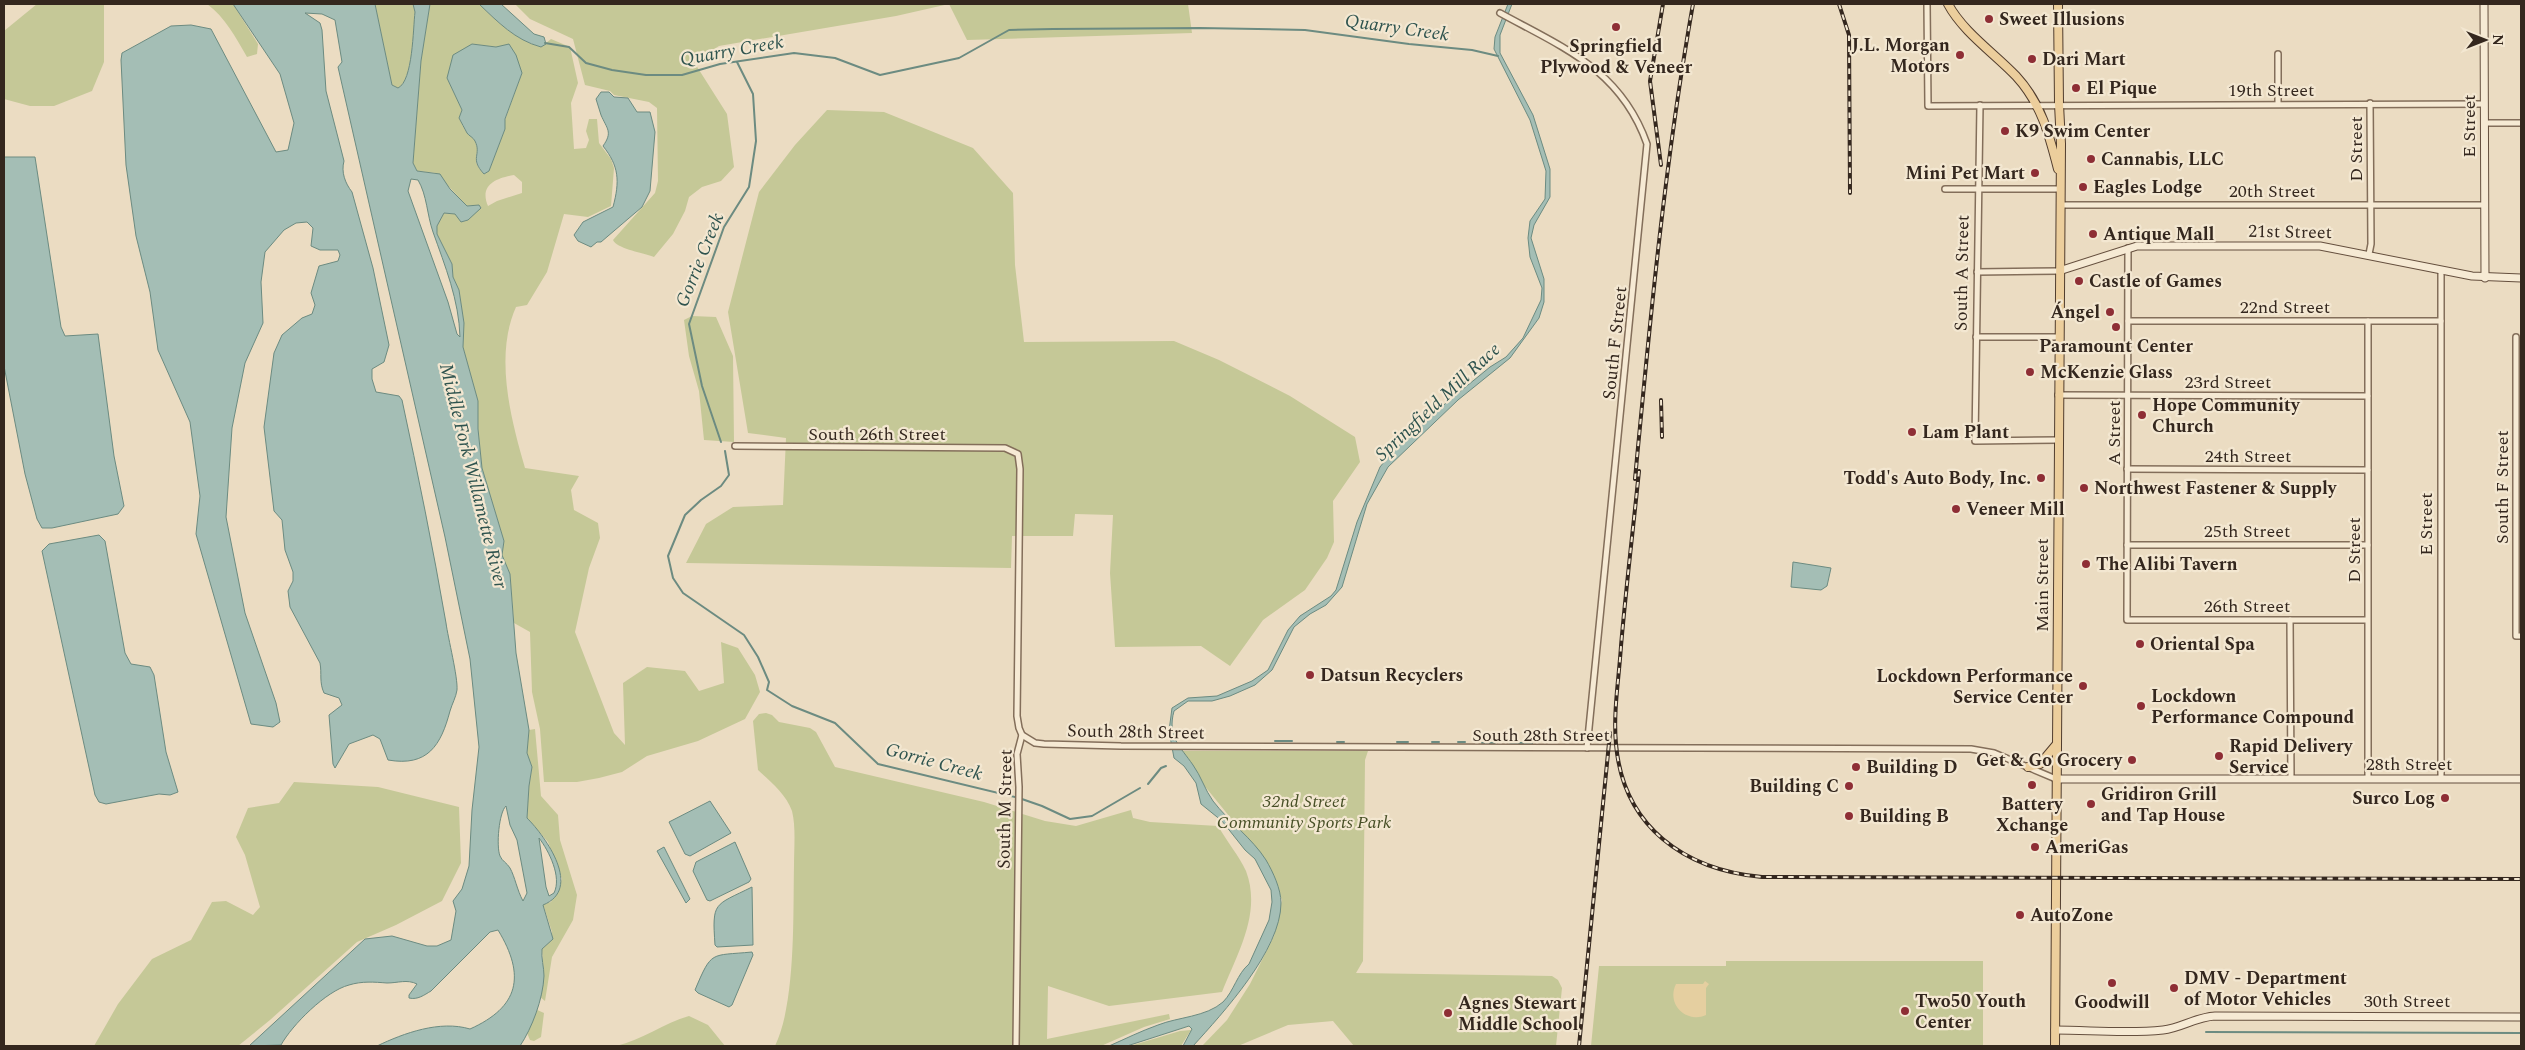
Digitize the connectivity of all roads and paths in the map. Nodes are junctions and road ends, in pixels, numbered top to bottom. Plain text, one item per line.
1 (1928, 4) edge
2 (1948, 4) edge
3 (2058, 4) edge
4 (2484, 4) edge
5 (1500, 13) dead end
6 (2278, 54) dead end
7 (2370, 103) junction
8 (2037, 104) junction
9 (2059, 104) junction
10 (2278, 104) junction
11 (2484, 104) junction
12 (1980, 105) junction
13 (2484, 123) junction
14 (2521, 123) edge
15 (2060, 179) junction
16 (1979, 188) junction
17 (1945, 189) dead end
18 (2060, 189) junction
19 (2060, 205) junction
20 (2370, 205) junction
21 (2484, 205) junction
22 (2128, 247) junction
23 (2369, 254) junction
24 (2441, 270) junction
25 (2059, 271) junction
26 (1978, 272) junction
27 (2484, 278) junction
28 (2521, 278) edge
29 (2128, 321) junction
30 (2368, 321) junction
31 (2441, 321) junction
32 (1976, 337) junction
33 (2059, 337) junction
34 (2516, 337) dead end
35 (2518, 374) edge
36 (2058, 395) junction
37 (2128, 395) junction
38 (2368, 396) junction
39 (2058, 440) junction
40 (735, 446) dead end
41 (1018, 454) joint
42 (2127, 469) junction
43 (2368, 470) junction
44 (2127, 545) junction
45 (2368, 545) junction
46 (2518, 545) edge
47 (2518, 601) edge
48 (2127, 620) joint
49 (2290, 620) junction
50 (2367, 620) junction
51 (2519, 636) edge
52 (1022, 735) junction
53 (2056, 745) junction
54 (1587, 748) junction
55 (2028, 767) junction
56 (2056, 779) junction
57 (2291, 779) junction
58 (2368, 779) junction
59 (2441, 779) junction
60 (2521, 779) edge
61 (2521, 1016) edge
62 (2055, 1030) junction
63 (1016, 1046) edge
64 (2055, 1046) edge

1 - 12 street, 19th Street
2 - 8 main road
3 - 9 main road, Main Street
4 - 11 street, E Street
5 - 54 street, South F Street
6 - 10 street
7 - 10 street, 19th Street
7 - 11 street, 19th Street
7 - 20 street, D Street
8 - 9 street, 19th Street
8 - 12 street, 19th Street
8 - 15 main road
9 - 10 street, 19th Street
9 - 15 main road, Main Street
11 - 13 street, E Street
12 - 16 street, South A Street
13 - 14 street
13 - 21 street, E Street
15 - 18 main road, Main Street
16 - 17 street
16 - 18 street
16 - 26 street, South A Street
18 - 19 main road, Main Street
19 - 20 street, 20th Street
19 - 25 main road, Main Street
20 - 21 street, 20th Street
20 - 23 street, D Street
21 - 27 street, E Street
22 - 23 street, 21st Street
22 - 25 street, 21st Street
22 - 29 street, A Street
23 - 24 street, 21st Street
24 - 27 street, 21st Street
24 - 31 street, E Street
25 - 26 street
25 - 33 main road, Main Street
26 - 32 street, South A Street
27 - 28 street, 21st Street
29 - 30 street, 22nd Street
29 - 37 street, A Street
30 - 31 street, 22nd Street
30 - 38 street, D Street
31 - 59 street, E Street
32 - 33 street
32 - 39 street, South A Street
33 - 36 main road, Main Street
34 - 35 street, South F Street
35 - 46 street, South F Street
36 - 37 street, 23rd Street
36 - 39 main road, Main Street
37 - 38 street, 23rd Street
37 - 42 street, A Street
38 - 43 street, D Street
39 - 53 main road, Main Street
40 - 41 street, South 26th Street
41 - 52 street, South M Street
42 - 43 street, 24th Street
42 - 44 street, A Street
43 - 45 street, D Street
44 - 45 street, 25th Street
44 - 48 street, A Street
45 - 50 street, D Street
46 - 47 street, South F Street
47 - 51 street, South F Street
48 - 49 street, 26th Street
49 - 50 street, 26th Street
49 - 57 street
50 - 58 street, D Street
52 - 54 street, South 28th Street
52 - 63 street, South M Street
53 - 55 main road
53 - 56 main road, Main Street
54 - 55 street, South 28th Street
55 - 56 street, South 28th Street
56 - 57 street, 28th Street
56 - 62 main road, Main Street
57 - 58 street, 28th Street
58 - 59 street, 28th Street
59 - 60 street, 28th Street
61 - 62 street, 30th Street
62 - 64 main road, Main Street

